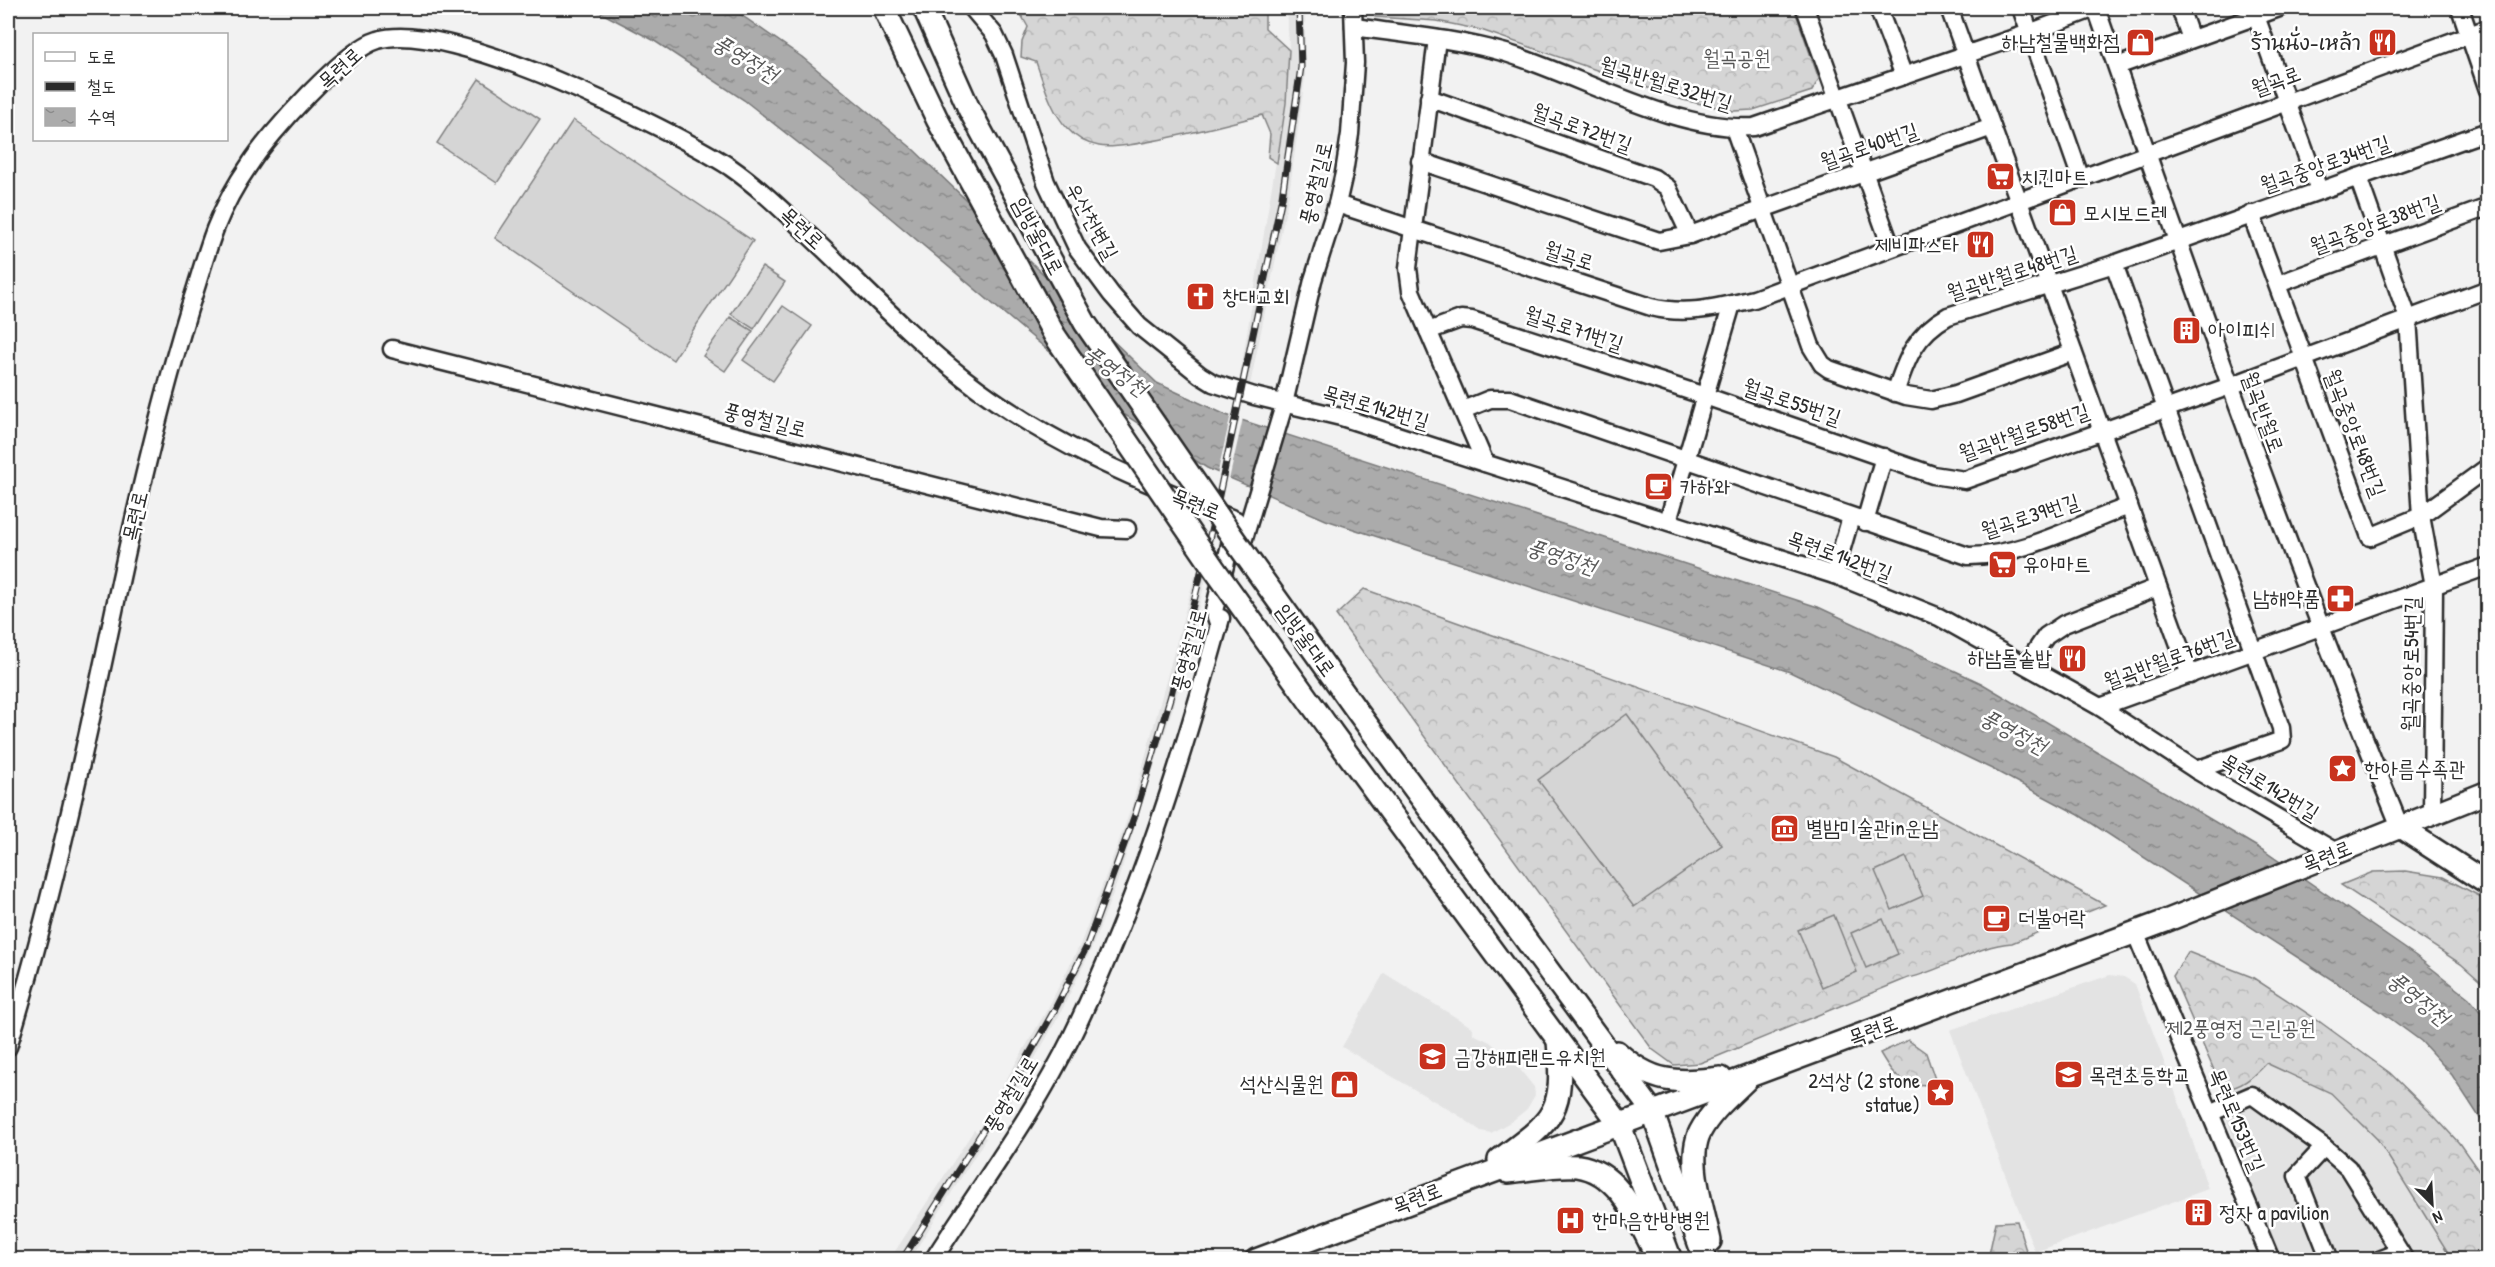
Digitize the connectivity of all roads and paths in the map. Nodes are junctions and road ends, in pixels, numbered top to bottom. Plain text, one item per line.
1 (884, 8) edge
2 (924, 8) edge
3 (972, 8) edge
4 (1353, 8) edge
5 (1805, 8) edge
6 (1878, 8) edge
7 (1949, 8) edge
8 (2021, 8) edge
9 (2096, 8) edge
10 (2180, 8) edge
11 (2279, 8) edge
12 (2460, 8) edge
13 (2255, 12) edge
14 (1354, 27) junction
15 (2487, 28) edge
16 (2030, 33) junction
17 (2468, 35) junction
18 (1437, 39) junction
19 (2191, 39) junction
20 (1966, 55) junction
21 (2117, 66) junction
22 (1904, 76) junction
23 (2487, 90) edge
24 (1429, 98) junction
25 (1837, 99) junction
26 (2287, 101) junction
27 (1992, 127) junction
28 (1734, 129) junction
29 (2487, 131) edge
30 (2148, 153) junction
31 (1420, 161) junction
32 (1864, 172) junction
33 (2358, 177) junction
34 (2081, 179) junction
35 (2319, 190) junction
36 (2019, 201) junction
37 (1337, 204) junction
38 (2487, 207) edge
39 (1761, 208) junction
40 (2251, 214) junction
41 (1413, 228) junction
42 (1690, 235) junction
43 (2178, 240) junction
44 (2382, 246) junction
45 (1891, 247) junction
46 (2114, 264) junction
47 (2278, 284) junction
48 (1788, 285) junction
49 (2049, 285) junction
50 (2487, 289) edge
51 (1732, 304) junction
52 (2408, 318) junction
53 (1428, 331) junction
54 (392, 348) dead end
55 (2073, 352) junction
56 (2303, 358) junction
57 (2230, 386) junction
58 (1894, 393) junction
59 (1705, 396) junction
60 (1283, 408) junction
61 (2164, 408) junction
62 (1462, 411) junction
63 (2102, 429) junction
64 (1865, 450) joint
65 (1884, 457) junction
66 (1686, 459) junction
67 (1485, 463) junction
68 (2487, 467) edge
69 (2129, 506) junction
70 (2421, 516) junction
71 (1852, 518) junction
72 (1668, 521) junction
73 (1240, 526) junction
74 (1127, 529) dead end
75 (2487, 566) edge
76 (1834, 575) junction
77 (2434, 586) junction
78 (2158, 587) junction
79 (2320, 629) junction
80 (2252, 653) junction
81 (2026, 664) junction
82 (2190, 675) junction
83 (2100, 707) junction
84 (2196, 770) junction
85 (2487, 792) edge
86 (2432, 814) junction
87 (2400, 827) junction
88 (2328, 855) junction
89 (2487, 884) edge
90 (2135, 932) junction
91 (1591, 1028) junction
92 (1558, 1040) junction
93 (8, 1047) edge
94 (1751, 1075) junction
95 (1652, 1111) junction
96 (2210, 1113) junction
97 (1619, 1123) junction
98 (2324, 1147) junction
99 (1477, 1176) junction
100 (1287, 1247) junction
101 (2403, 1256) edge
102 (933, 1260) edge
103 (1256, 1260) edge
104 (1308, 1260) edge
105 (1659, 1260) edge
106 (1671, 1260) edge
107 (1705, 1260) edge
108 (1714, 1260) edge
109 (2271, 1260) edge
110 (2330, 1260) edge
111 (2379, 1260) edge

1 - 92 main road, bridge
2 - 91 main road, 임방울대로, bridge
3 - 60 street, 우산천변길
4 - 14 street, 풍영철길로
5 - 25 street
6 - 22 street
7 - 20 street
8 - 16 street
9 - 16 street, 월곡반월로32번길
9 - 21 street, 월곡반월로
10 - 19 street
11 - 13 street
12 - 17 street
13 - 19 street
13 - 26 street
14 - 18 street, 월곡반월로32번길
14 - 37 street, 풍영철길로
15 - 17 street, 월곡로
16 - 20 street, 월곡반월로32번길
16 - 34 street
17 - 23 street
17 - 26 street, 월곡로
18 - 24 street
18 - 28 street, 월곡반월로32번길
19 - 21 street
20 - 22 street, 월곡반월로32번길
20 - 27 street
21 - 30 street, 월곡반월로
22 - 25 street, 월곡반월로32번길
24 - 31 street
24 - 42 street, 월곡로72번길
25 - 28 street, 월곡반월로32번길
25 - 32 street
26 - 30 street, 월곡로
26 - 35 street
27 - 32 street, 월곡로40번길
27 - 36 street
28 - 39 street
29 - 33 street, 월곡중앙로34번길
30 - 34 street, 월곡로
30 - 43 street, 월곡반월로
31 - 41 street
31 - 42 street
32 - 39 street, 월곡로40번길
32 - 45 street
33 - 35 street, 월곡중앙로34번길
33 - 44 street
34 - 36 street, 월곡로
35 - 40 street, 월곡중앙로34번길
36 - 45 street, 월곡로
36 - 49 street
37 - 41 street, 월곡로
37 - 60 street, 풍영철길로
38 - 44 street, 월곡중앙로38번길
39 - 42 street
39 - 48 street
40 - 43 street, 월곡중앙로34번길
40 - 47 street, 월곡중앙로48번길
41 - 51 street, 월곡로
41 - 53 street
43 - 46 street, 월곡반월로48번길
43 - 57 street, 월곡반월로
44 - 47 street, 월곡중앙로38번길
44 - 52 street
45 - 48 street, 월곡로
46 - 49 street, 월곡반월로48번길
46 - 61 street
47 - 56 street, 월곡중앙로48번길
48 - 51 street, 월곡로
48 - 58 street
49 - 55 street
49 - 58 street, 월곡반월로48번길
50 - 52 street, 월곡반월로58번길
51 - 59 street
52 - 56 street, 월곡반월로58번길
52 - 70 street
53 - 59 street, 월곡로71번길
53 - 62 street
54 - 74 street, 풍영철길로
55 - 58 street
55 - 63 street
56 - 57 street, 월곡반월로58번길
56 - 70 street, 월곡중앙로48번길
57 - 61 street, 월곡반월로58번길
57 - 79 street, 월곡반월로
59 - 64 street, 월곡로55번길
59 - 66 street
60 - 67 street, 목련로142번길
60 - 73 street, 풍영철길로
61 - 63 street, 월곡반월로58번길
61 - 80 street
62 - 66 street
62 - 67 street
63 - 65 street, 월곡반월로58번길
63 - 69 street
64 - 65 street, 월곡반월로58번길
65 - 71 street
66 - 71 street
66 - 72 street
67 - 72 street, 목련로142번길
68 - 70 street, 월곡중앙로48번길
69 - 71 street, 월곡로39번길
69 - 78 street
70 - 77 street
71 - 76 street
72 - 76 street, 목련로142번길
73 - 93 street, 목련로
73 - 102 street, 풍영철길로
75 - 77 street, 월곡중앙로54번길
76 - 81 street, 목련로142번길
77 - 79 street, 월곡중앙로54번길
77 - 86 street, 월곡중앙로54번길
78 - 81 street
78 - 82 street
79 - 80 street, 월곡반월로76번길
79 - 87 street, 월곡반월로
80 - 82 street, 월곡반월로76번길
80 - 84 street, 월곡반월로76번길
81 - 83 street, 목련로142번길
82 - 83 street, 월곡반월로76번길
83 - 84 street, 목련로142번길
84 - 88 street, 목련로142번길
85 - 86 main road, 목련로
86 - 87 main road, 목련로
87 - 88 main road, 목련로
87 - 89 main road
88 - 90 main road, 목련로
90 - 94 main road, 목련로
90 - 96 street, 목련로153번길
91 - 94 main road
91 - 95 main road, 임방울대로
92 - 97 main road
92 - 99 main road
94 - 95 main road, 목련로
94 - 108 main road
95 - 97 main road, 목련로
95 - 107 main road, 임방울대로
96 - 98 street
96 - 109 street, 목련로153번길
97 - 99 main road, 목련로
97 - 106 main road
98 - 101 street
98 - 110 street, 목련로153번길
99 - 100 main road, 목련로
99 - 105 main road
100 - 103 main road, 목련로
100 - 104 street
101 - 111 street

